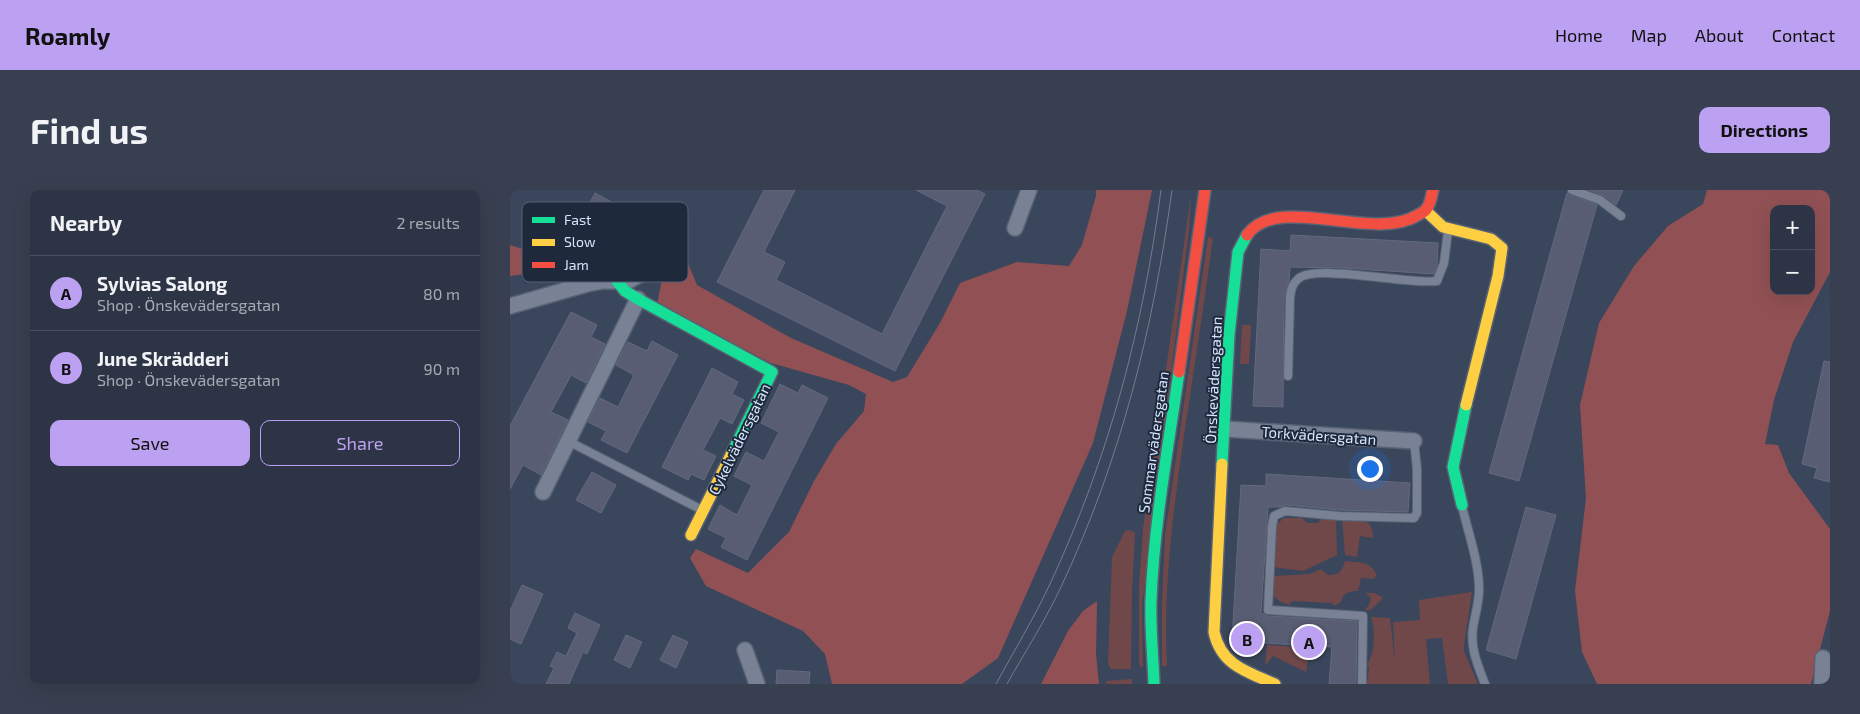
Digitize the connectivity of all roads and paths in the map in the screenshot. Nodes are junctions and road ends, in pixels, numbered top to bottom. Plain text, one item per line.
1 (1029, 190) edge
2 (1202, 190) edge
3 (1205, 190) edge
4 (1433, 190) edge
5 (1572, 190) edge
6 (1202, 206) junction
7 (1426, 211) junction
8 (1621, 216) dead end
9 (1015, 228) dead end
10 (1449, 229) junction
11 (602, 282) edge
12 (619, 282) edge
13 (638, 300) junction
14 (510, 306) edge
15 (1288, 376) dead end
16 (1225, 430) junction
17 (568, 441) junction
18 (1414, 441) joint
19 (543, 492) dead end
20 (1462, 505) joint
21 (703, 511) junction
22 (691, 535) dead end
23 (745, 650) dead end
24 (1823, 658) dead end
25 (757, 684) edge
26 (1154, 684) edge
27 (1275, 684) edge
28 (1362, 684) edge
29 (1485, 684) edge
30 (1822, 684) edge

1 - 9 street
2 - 6 street, Sommarvädersgatan
3 - 6 street, Sommarvädersgatan
4 - 7 street
5 - 8 lane
6 - 26 street, Sommarvädersgatan
7 - 10 street
7 - 16 street, Önskevädersgatan
10 - 15 lane
10 - 20 street
11 - 14 street
12 - 13 street, Cykelvädersgatan
13 - 17 street
13 - 21 street, Cykelvädersgatan
16 - 18 street, Torkvädersgatan
16 - 27 street, Önskevädersgatan
17 - 19 street
17 - 21 lane
18 - 28 lane
20 - 29 lane
21 - 22 street, Cykelvädersgatan
23 - 25 street
24 - 30 street

